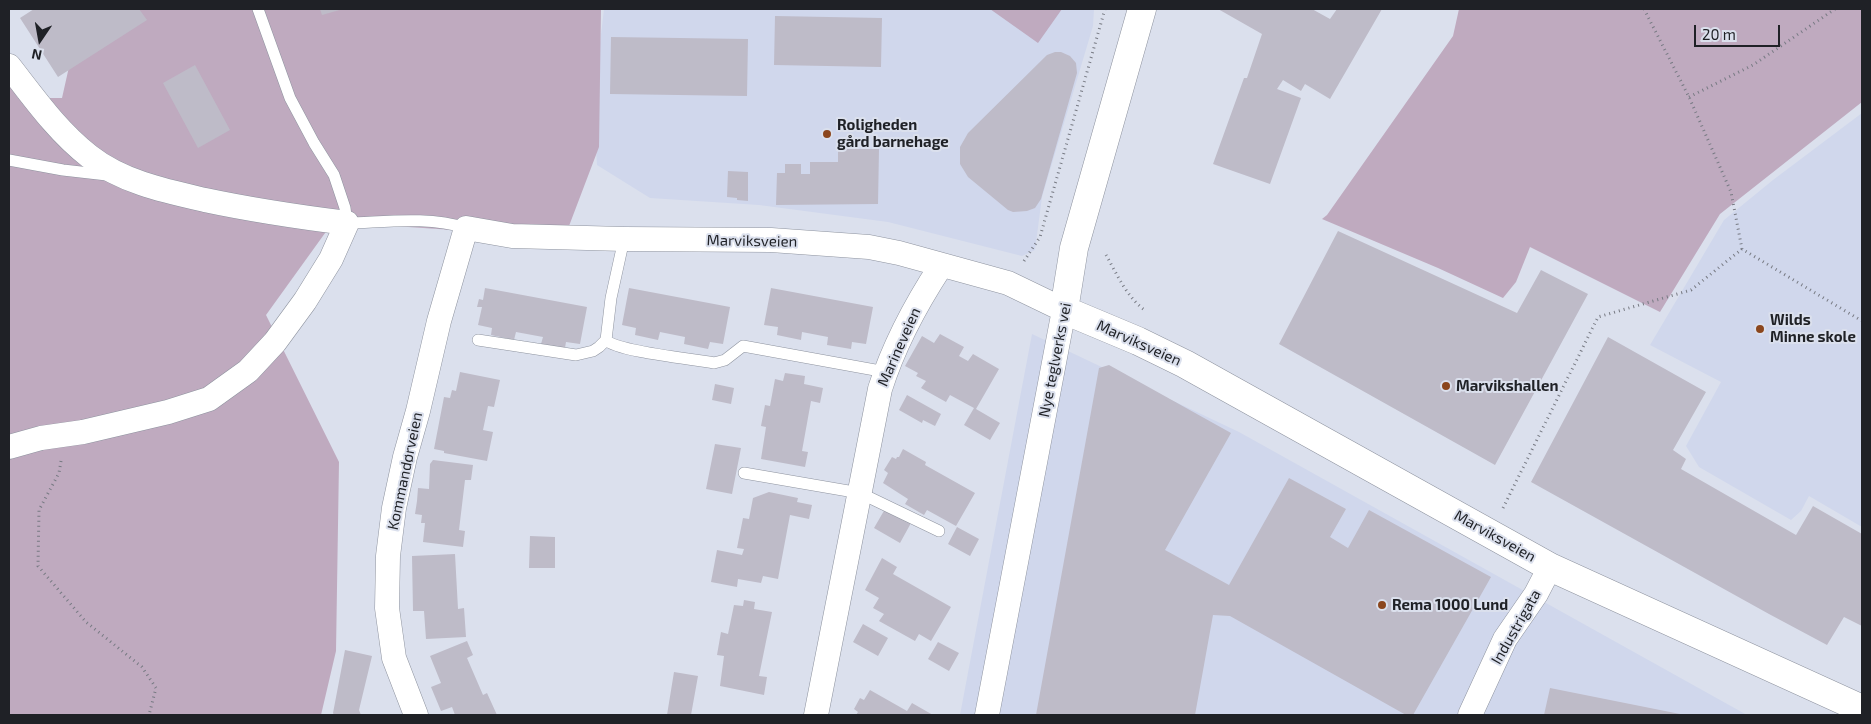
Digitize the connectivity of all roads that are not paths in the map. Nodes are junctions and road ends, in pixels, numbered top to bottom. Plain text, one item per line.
1 (258, 9) edge
2 (1142, 9) edge
3 (9, 66) edge
4 (9, 160) edge
5 (122, 176) junction
6 (347, 223) junction
7 (466, 228) junction
8 (624, 239) junction
9 (941, 266) junction
10 (1064, 310) junction
11 (478, 340) dead end
12 (606, 340) junction
13 (886, 372) junction
14 (9, 447) edge
15 (744, 473) dead end
16 (860, 493) junction
17 (939, 531) dead end
18 (1550, 567) junction
19 (1862, 709) edge
20 (416, 715) edge
21 (816, 715) edge
22 (987, 715) edge
23 (1470, 715) edge

1 - 6 lane
2 - 10 street, Nye teglverks vei
3 - 5 street
4 - 5 lane
5 - 6 street
6 - 7 lane, Marviksveien
6 - 14 street
7 - 8 street, Marviksveien
7 - 20 street, Kommandørveien
8 - 9 street, Marviksveien
8 - 12 lane
9 - 10 street, Marviksveien
9 - 13 street, Marineveien
10 - 18 street, Marviksveien
10 - 22 street, Nye teglverks vei
11 - 12 lane
12 - 13 lane
13 - 16 street, Marineveien
15 - 16 lane
16 - 17 lane
16 - 21 street, Marineveien
18 - 19 street, Marviksveien
18 - 23 street, Industrigata

